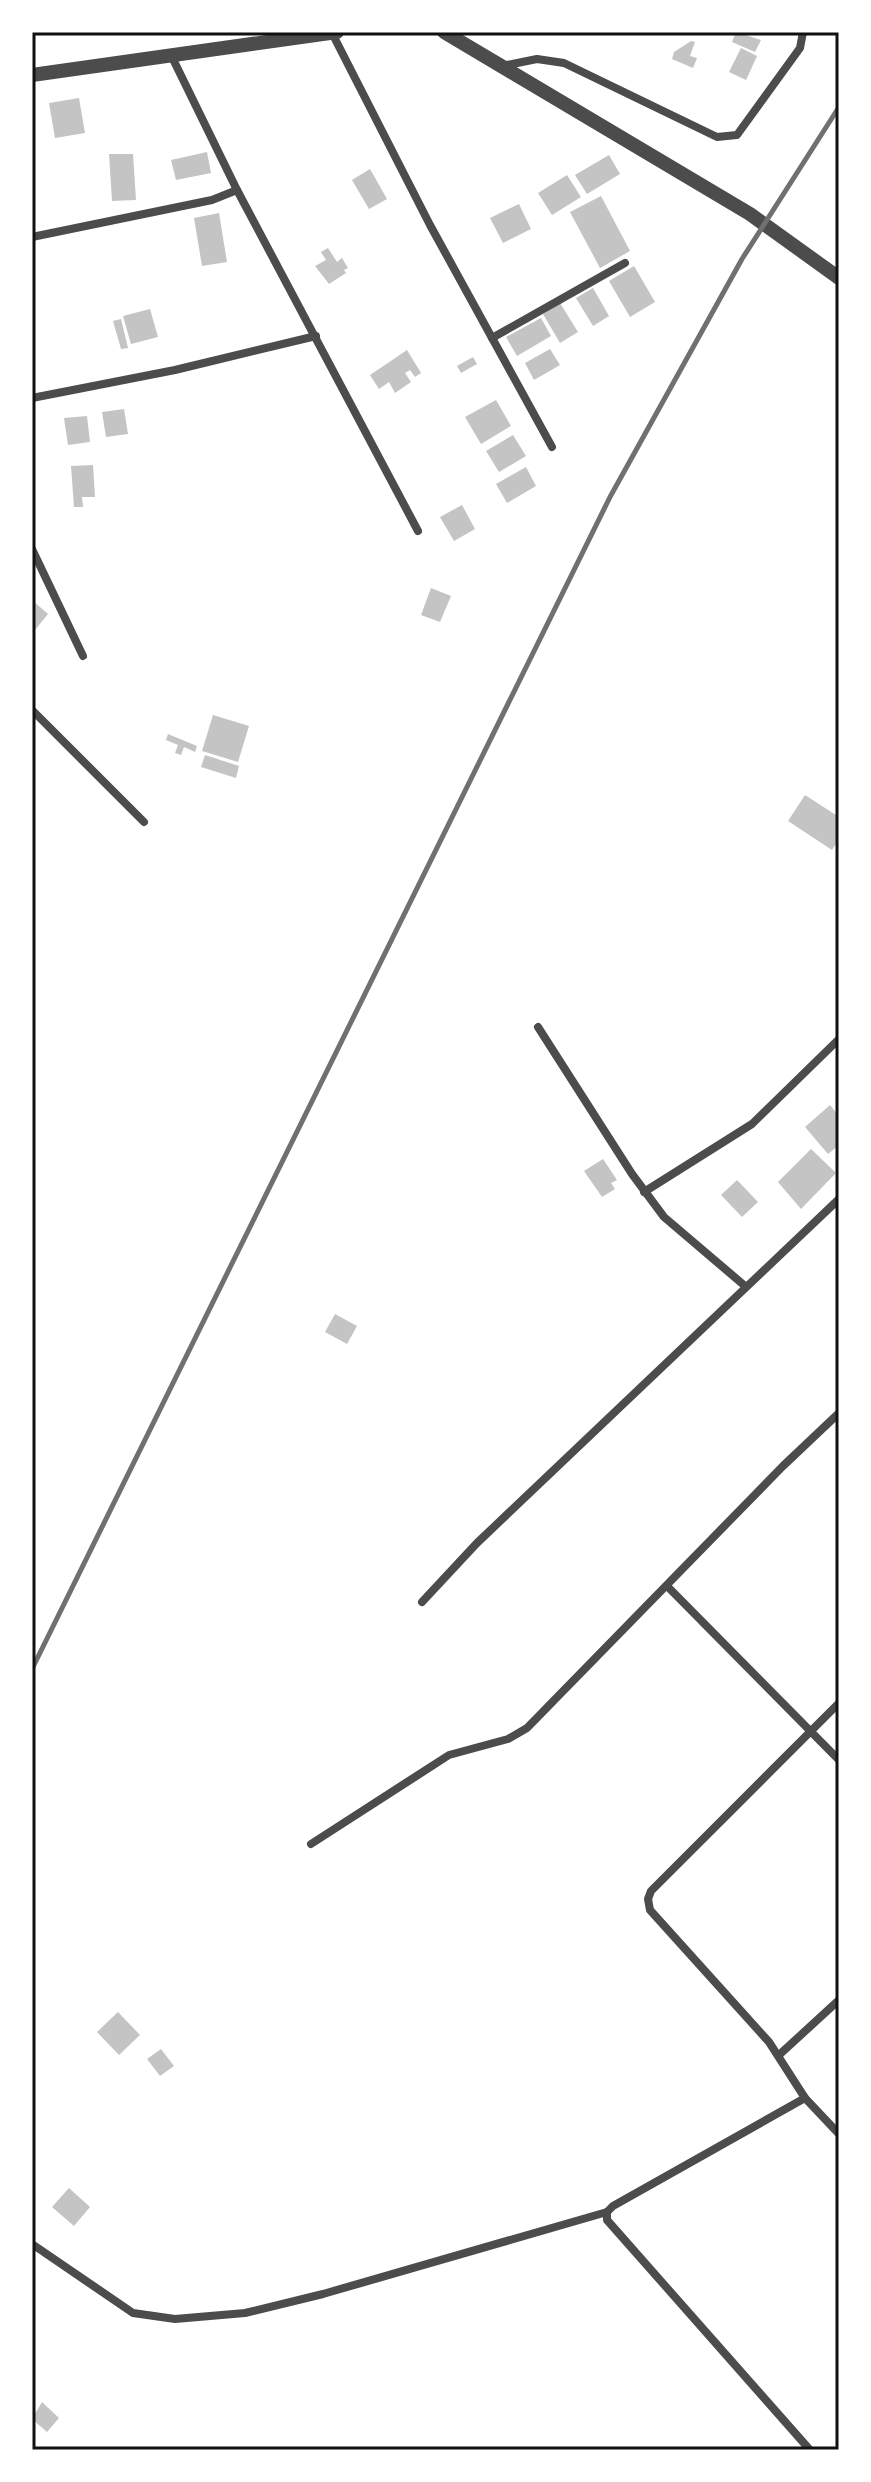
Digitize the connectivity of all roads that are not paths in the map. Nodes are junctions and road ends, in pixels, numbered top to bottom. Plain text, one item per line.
1 (335, 32) edge
2 (444, 32) edge
3 (803, 32) edge
4 (315, 34) edge
5 (171, 55) junction
6 (501, 66) junction
7 (32, 75) edge
8 (237, 190) junction
9 (32, 237) edge
10 (625, 263) dead end
11 (837, 272) edge
12 (316, 336) junction
13 (492, 338) junction
14 (32, 398) edge
15 (552, 447) dead end
16 (418, 531) dead end
17 (32, 549) edge
18 (83, 656) dead end
19 (32, 710) edge
20 (144, 822) dead end
21 (538, 1027) dead end
22 (839, 1039) edge
23 (644, 1192) junction
24 (839, 1199) edge
25 (745, 1286) junction
26 (839, 1413) edge
27 (667, 1586) junction
28 (422, 1602) dead end
29 (839, 1703) edge
30 (811, 1730) junction
31 (839, 1760) edge
32 (311, 1844) dead end
33 (839, 2000) edge
34 (779, 2055) junction
35 (805, 2098) junction
36 (839, 2134) edge
37 (607, 2212) junction
38 (32, 2244) edge
39 (810, 2450) edge

1 - 4 street
1 - 13 street
2 - 6 street
3 - 6 street
4 - 5 street
5 - 7 street
5 - 8 street
6 - 11 street
8 - 9 street
8 - 12 street
10 - 13 street
12 - 14 street
12 - 16 street
13 - 15 street
17 - 18 street
19 - 20 street
21 - 23 street
22 - 23 street
23 - 25 street
24 - 25 street
25 - 28 street
26 - 27 street
27 - 30 street
27 - 32 street
29 - 30 street
30 - 31 street
30 - 34 street
33 - 34 street
34 - 35 street
35 - 36 street
35 - 37 street
37 - 38 street
37 - 39 street

